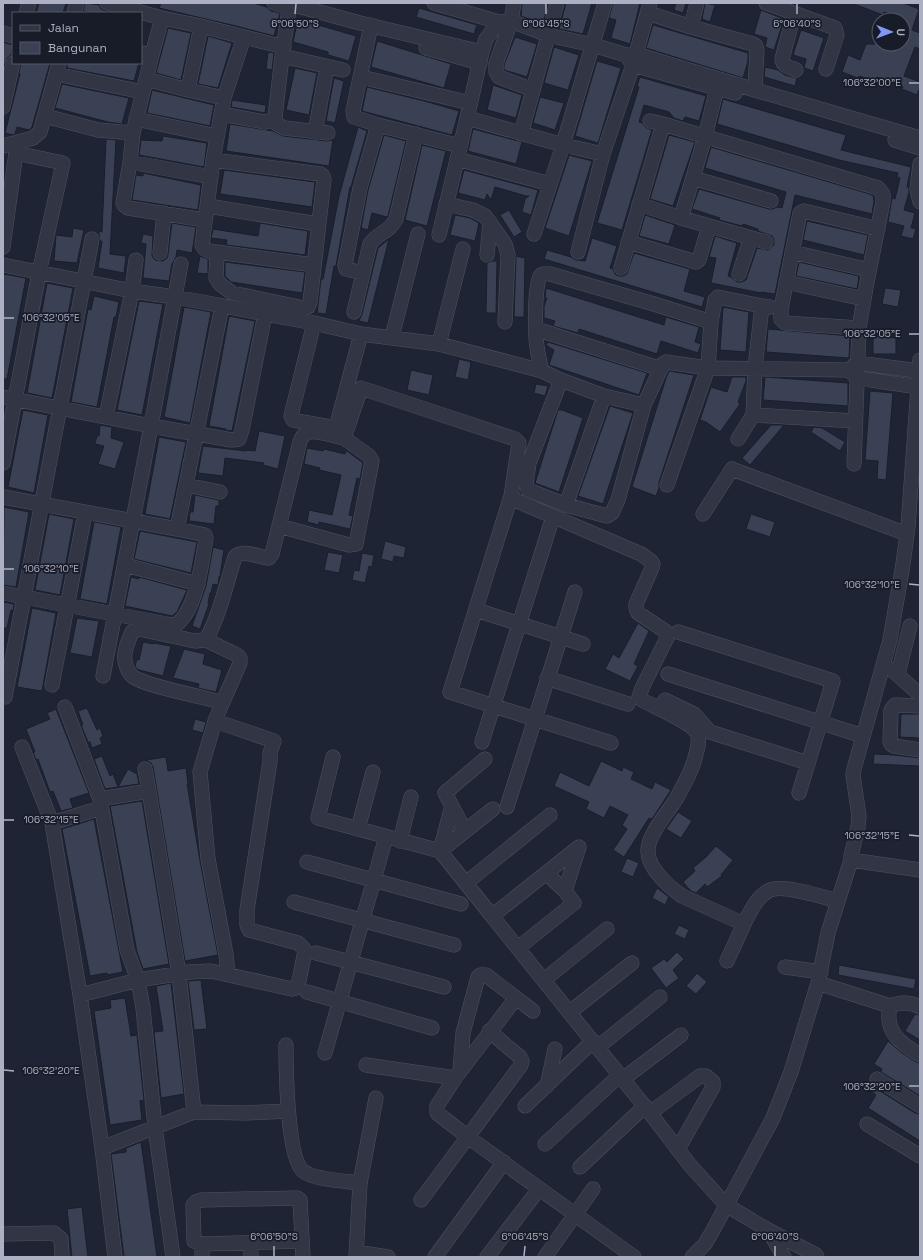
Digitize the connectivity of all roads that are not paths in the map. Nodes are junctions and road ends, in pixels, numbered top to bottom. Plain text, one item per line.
1 (107, 3) edge
2 (434, 3) edge
3 (514, 3) edge
4 (557, 3) edge
5 (605, 3) edge
6 (697, 3) edge
7 (766, 3) edge
8 (285, 5) edge
9 (649, 8) edge
10 (140, 12) edge
11 (142, 13) edge
12 (794, 14) junction
13 (162, 18) junction
14 (505, 22) junction
15 (201, 26) junction
16 (691, 27) junction
17 (364, 28) junction
18 (548, 35) junction
19 (244, 37) junction
20 (593, 45) junction
21 (283, 51) junction
22 (147, 54) edge
23 (481, 58) junction
24 (632, 58) junction
25 (13, 64) edge
26 (327, 67) junction
27 (58, 69) edge
28 (826, 69) dead end
29 (343, 70) dead end
30 (796, 70) dead end
31 (360, 77) junction
32 (6, 79) edge
33 (718, 84) junction
34 (144, 85) junction
35 (188, 90) junction
36 (533, 90) junction
37 (755, 90) junction
38 (224, 98) junction
39 (470, 103) junction
40 (3, 107) edge
41 (221, 114) junction
42 (45, 116) junction
43 (275, 118) junction
44 (467, 118) junction
45 (850, 122) junction
46 (378, 125) junction
47 (134, 126) junction
48 (416, 134) junction
49 (521, 134) junction
50 (217, 136) junction
51 (705, 137) junction
52 (920, 138) edge
53 (563, 145) junction
54 (3, 146) edge
55 (920, 148) edge
56 (459, 153) junction
57 (603, 154) junction
58 (213, 160) junction
59 (130, 162) junction
60 (920, 164) edge
61 (212, 177) junction
62 (693, 178) junction
63 (550, 184) junction
64 (771, 201) dead end
65 (920, 202) edge
66 (446, 204) junction
67 (640, 204) junction
68 (208, 206) junction
69 (164, 213) junction
70 (682, 218) junction
71 (205, 220) junction
72 (490, 222) junction
73 (318, 224) junction
74 (709, 226) junction
75 (878, 229) junction
76 (418, 234) dead end
77 (534, 234) dead end
78 (439, 236) dead end
79 (350, 237) junction
80 (751, 238) junction
81 (92, 239) dead end
82 (372, 242) junction
83 (628, 242) junction
84 (766, 242) dead end
85 (3, 247) edge
86 (463, 249) dead end
87 (217, 252) junction
88 (578, 252) dead end
89 (792, 252) junction
90 (160, 253) dead end
91 (487, 256) dead end
92 (136, 260) dead end
93 (181, 264) dead end
94 (3, 265) edge
95 (314, 266) junction
96 (621, 268) dead end
97 (869, 270) junction
98 (39, 273) junction
99 (363, 273) junction
100 (739, 274) dead end
101 (85, 281) junction
102 (786, 282) junction
103 (132, 291) junction
104 (175, 297) junction
105 (864, 300) junction
106 (222, 306) junction
107 (762, 306) junction
108 (781, 309) junction
109 (354, 312) dead end
110 (265, 314) junction
111 (505, 322) dead end
112 (711, 322) junction
113 (314, 323) junction
114 (859, 328) junction
115 (536, 329) junction
116 (360, 334) junction
117 (392, 338) junction
118 (439, 344) junction
119 (708, 368) junction
120 (755, 368) junction
121 (661, 369) junction
122 (542, 371) junction
123 (854, 371) junction
124 (919, 375) edge
125 (561, 380) junction
126 (604, 396) junction
127 (9, 398) edge
128 (644, 405) junction
129 (61, 408) junction
130 (754, 415) junction
131 (106, 417) junction
132 (855, 421) junction
133 (151, 426) junction
134 (196, 434) junction
135 (344, 438) junction
136 (738, 439) dead end
137 (3, 463) edge
138 (854, 464) dead end
139 (916, 466) edge
140 (186, 485) junction
141 (667, 485) dead end
142 (220, 492) dead end
143 (512, 496) junction
144 (3, 497) edge
145 (42, 504) junction
146 (566, 505) junction
147 (85, 513) junction
148 (703, 514) dead end
149 (133, 522) junction
150 (279, 526) junction
151 (550, 526) dead end
152 (177, 529) junction
153 (907, 534) junction
154 (125, 566) junction
155 (198, 584) junction
156 (575, 592) dead end
157 (3, 593) edge
158 (24, 597) junction
159 (67, 605) junction
160 (476, 610) junction
161 (115, 614) junction
162 (519, 624) junction
163 (910, 626) dead end
164 (678, 632) dead end
165 (561, 637) junction
166 (206, 640) junction
167 (583, 644) dead end
168 (884, 664) junction
169 (668, 674) dead end
170 (898, 674) junction
171 (103, 676) dead end
172 (548, 678) junction
173 (52, 685) dead end
174 (920, 694) edge
175 (5, 697) dead end
176 (665, 700) dead end
177 (222, 704) junction
178 (628, 704) dead end
179 (493, 706) junction
180 (920, 706) edge
181 (65, 707) dead end
182 (535, 719) junction
183 (215, 721) junction
184 (821, 722) junction
185 (863, 736) junction
186 (482, 742) dead end
187 (611, 743) dead end
188 (22, 747) dead end
189 (920, 750) edge
190 (333, 757) dead end
191 (485, 760) dead end
192 (808, 763) junction
193 (145, 769) dead end
194 (373, 772) dead end
195 (149, 791) junction
196 (798, 793) dead end
197 (411, 797) dead end
198 (100, 804) junction
199 (452, 806) junction
200 (550, 815) dead end
201 (52, 823) junction
202 (358, 829) junction
203 (465, 831) junction
204 (386, 837) junction
205 (400, 841) junction
206 (440, 851) junction
207 (851, 860) junction
208 (308, 862) dead end
209 (920, 870) edge
210 (546, 873) junction
211 (374, 881) junction
212 (466, 883) junction
213 (565, 891) junction
214 (838, 901) junction
215 (294, 902) dead end
216 (461, 904) dead end
217 (492, 916) junction
218 (362, 920) junction
219 (744, 924) junction
220 (607, 929) dead end
221 (454, 945) dead end
222 (518, 948) junction
223 (316, 953) dead end
224 (727, 961) dead end
225 (350, 962) junction
226 (632, 963) dead end
227 (785, 966) dead end
228 (179, 974) junction
229 (228, 974) junction
230 (820, 978) junction
231 (138, 980) junction
232 (544, 980) junction
233 (444, 987) dead end
234 (307, 992) dead end
235 (80, 995) junction
236 (660, 997) dead end
237 (516, 998) junction
238 (339, 1001) junction
239 (890, 1006) junction
240 (920, 1007) edge
241 (533, 1010) dead end
242 (570, 1012) junction
243 (432, 1028) dead end
244 (489, 1031) junction
245 (681, 1035) dead end
246 (596, 1044) junction
247 (286, 1045) dead end
248 (555, 1049) dead end
249 (324, 1054) dead end
250 (920, 1055) edge
251 (366, 1065) dead end
252 (458, 1074) junction
253 (622, 1077) junction
254 (876, 1079) dead end
255 (547, 1086) junction
256 (376, 1098) dead end
257 (525, 1106) dead end
258 (920, 1106) edge
259 (648, 1109) junction
260 (288, 1111) junction
261 (194, 1112) junction
262 (867, 1124) dead end
263 (155, 1127) junction
264 (468, 1137) junction
265 (545, 1144) dead end
266 (102, 1148) junction
267 (678, 1149) junction
268 (919, 1154) edge
269 (504, 1162) junction
270 (580, 1167) dead end
271 (360, 1183) junction
272 (539, 1189) junction
273 (593, 1189) dead end
274 (421, 1200) dead end
275 (726, 1205) junction
276 (576, 1214) junction
277 (768, 1230) junction
278 (3, 1234) edge
279 (302, 1241) junction
280 (251, 1242) junction
281 (202, 1250) edge
282 (356, 1254) edge
283 (62, 1257) edge
284 (115, 1257) edge
285 (172, 1257) edge
286 (252, 1257) edge
287 (303, 1257) edge
288 (388, 1257) edge
289 (435, 1257) edge
290 (487, 1257) edge
291 (545, 1257) edge
292 (634, 1257) edge
293 (692, 1257) edge
294 (784, 1257) edge
295 (817, 1257) edge

1 - 10 street
2 - 14 street
3 - 14 street
4 - 18 street
5 - 20 street
6 - 16 street
7 - 12 street
8 - 17 street
8 - 21 street
9 - 16 street
9 - 24 street
11 - 13 street
12 - 28 street
12 - 30 street
13 - 15 street
13 - 22 street
14 - 18 street
14 - 23 street
14 - 36 street
15 - 19 street
15 - 35 street
16 - 37 street
17 - 23 street
17 - 31 street
18 - 20 street
18 - 36 street
19 - 21 street
19 - 38 street
20 - 24 street
20 - 53 street
21 - 26 street
21 - 43 street
22 - 34 street
23 - 39 street
24 - 33 street
24 - 57 street
25 - 32 street
26 - 29 street
26 - 43 street
27 - 34 street
27 - 42 street
31 - 39 street
31 - 46 street
32 - 40 street
33 - 37 street
33 - 45 street
33 - 51 street
34 - 35 street
34 - 47 street
35 - 38 street
36 - 49 street
37 - 45 street
38 - 41 street
39 - 44 street
41 - 43 street
41 - 50 street
42 - 47 street
42 - 54 street
44 - 49 street
44 - 56 street
45 - 52 street
45 - 55 street
46 - 48 street
46 - 79 street
47 - 50 street
47 - 59 street
48 - 56 street
48 - 82 street
49 - 53 street
50 - 58 street
51 - 62 street
51 - 67 street
51 - 75 street
53 - 57 street
53 - 63 street
56 - 63 street
56 - 66 street
57 - 88 street
58 - 61 street
58 - 73 street
59 - 61 street
59 - 69 street
60 - 65 street
61 - 68 street
62 - 64 street
62 - 70 street
63 - 77 street
66 - 72 street
66 - 78 street
67 - 70 street
67 - 83 street
68 - 71 street
68 - 73 street
69 - 71 street
69 - 90 street
70 - 74 street
71 - 87 street
72 - 91 street
72 - 111 street
73 - 95 street
74 - 80 street
74 - 83 street
75 - 89 street
75 - 97 street
76 - 117 street
79 - 82 street
79 - 99 street
80 - 84 street
80 - 100 street
81 - 101 street
82 - 99 street
83 - 96 street
85 - 98 street
86 - 118 street
87 - 95 street
87 - 95 street
89 - 97 street
89 - 102 street
92 - 103 street
93 - 104 street
94 - 98 street
97 - 105 street
98 - 101 street
98 - 127 street
99 - 109 street
101 - 103 street
101 - 129 street
102 - 105 street
102 - 108 street
103 - 104 street
103 - 131 street
104 - 106 street
104 - 133 street
105 - 114 street
106 - 110 street
106 - 134 street
107 - 108 street
107 - 112 street
107 - 120 street
108 - 114 street
110 - 113 street
110 - 134 street
112 - 115 street
112 - 119 street
113 - 116 street
113 - 116 street
114 - 123 street
115 - 121 street
115 - 122 street
116 - 117 street
117 - 118 street
118 - 122 street
119 - 120 street
119 - 121 street
119 - 141 street
120 - 123 street
120 - 130 street
121 - 128 street
122 - 125 street
123 - 124 street
123 - 132 street
124 - 139 street
125 - 126 street
125 - 146 street
126 - 128 street
126 - 146 street
127 - 129 street
127 - 137 street
128 - 146 street
129 - 131 street
129 - 145 street
130 - 132 street
130 - 136 street
131 - 133 street
132 - 138 street
133 - 134 street
133 - 149 street
134 - 140 street
135 - 143 street
135 - 150 street
135 - 150 street
139 - 153 street
140 - 142 street
140 - 152 street
143 - 160 street
143 - 219 street
144 - 145 street
145 - 147 street
145 - 158 street
147 - 149 street
147 - 159 street
148 - 153 street
149 - 152 street
149 - 154 street
150 - 166 street
151 - 162 street
152 - 155 street
153 - 168 street
154 - 155 street
154 - 161 street
155 - 161 street
156 - 165 street
157 - 158 street
158 - 159 street
158 - 175 street
159 - 161 street
159 - 173 street
160 - 162 street
160 - 179 street
161 - 171 street
162 - 165 street
162 - 179 street
163 - 170 street
164 - 184 street
165 - 167 street
165 - 172 street
166 - 177 street
166 - 177 street
168 - 170 street
168 - 185 street
169 - 184 street
170 - 174 street
172 - 178 street
172 - 182 street
176 - 192 street
177 - 183 street
179 - 182 street
179 - 186 street
180 - 189 street
181 - 198 street
182 - 187 street
182 - 203 street
183 - 229 street
183 - 229 street
184 - 185 street
184 - 192 street
185 - 207 street
188 - 201 street
190 - 202 street
191 - 199 street
192 - 196 street
193 - 195 street
194 - 202 street
195 - 198 street
195 - 228 street
197 - 205 street
198 - 201 street
198 - 231 street
199 - 203 street
199 - 206 street
200 - 212 street
201 - 235 street
202 - 204 street
203 - 206 street
204 - 205 street
204 - 211 street
205 - 206 street
206 - 212 street
207 - 209 street
207 - 214 street
208 - 211 street
210 - 213 street
210 - 213 street
210 - 217 street
211 - 216 street
211 - 218 street
212 - 217 street
213 - 222 street
214 - 219 street
214 - 230 street
215 - 218 street
217 - 222 street
218 - 221 street
218 - 225 street
219 - 224 street
220 - 232 street
222 - 232 street
223 - 225 street
225 - 233 street
225 - 238 street
226 - 242 street
227 - 230 street
228 - 229 street
228 - 231 street
228 - 261 street
230 - 239 street
230 - 275 street
231 - 235 street
231 - 263 street
232 - 242 street
234 - 238 street
235 - 266 street
236 - 246 street
237 - 241 street
237 - 244 street
237 - 252 street
238 - 243 street
238 - 249 street
239 - 240 street
239 - 250 street
242 - 246 street
244 - 252 street
244 - 264 street
245 - 253 street
246 - 253 street
246 - 255 street
247 - 260 street
248 - 255 street
251 - 252 street
252 - 264 street
253 - 259 street
253 - 265 street
254 - 258 street
255 - 257 street
256 - 271 street
259 - 267 street
259 - 267 street
259 - 270 street
260 - 261 street
260 - 271 street
261 - 263 street
262 - 268 street
263 - 266 street
263 - 285 street
264 - 269 street
264 - 274 street
266 - 284 street
267 - 275 street
269 - 272 street
269 - 289 street
271 - 282 street
272 - 276 street
272 - 290 street
273 - 276 street
275 - 277 street
275 - 293 street
276 - 291 street
276 - 292 street
277 - 294 street
277 - 295 street
278 - 283 street
279 - 280 street
279 - 281 street
279 - 287 street
280 - 281 street
280 - 286 street
282 - 288 street

